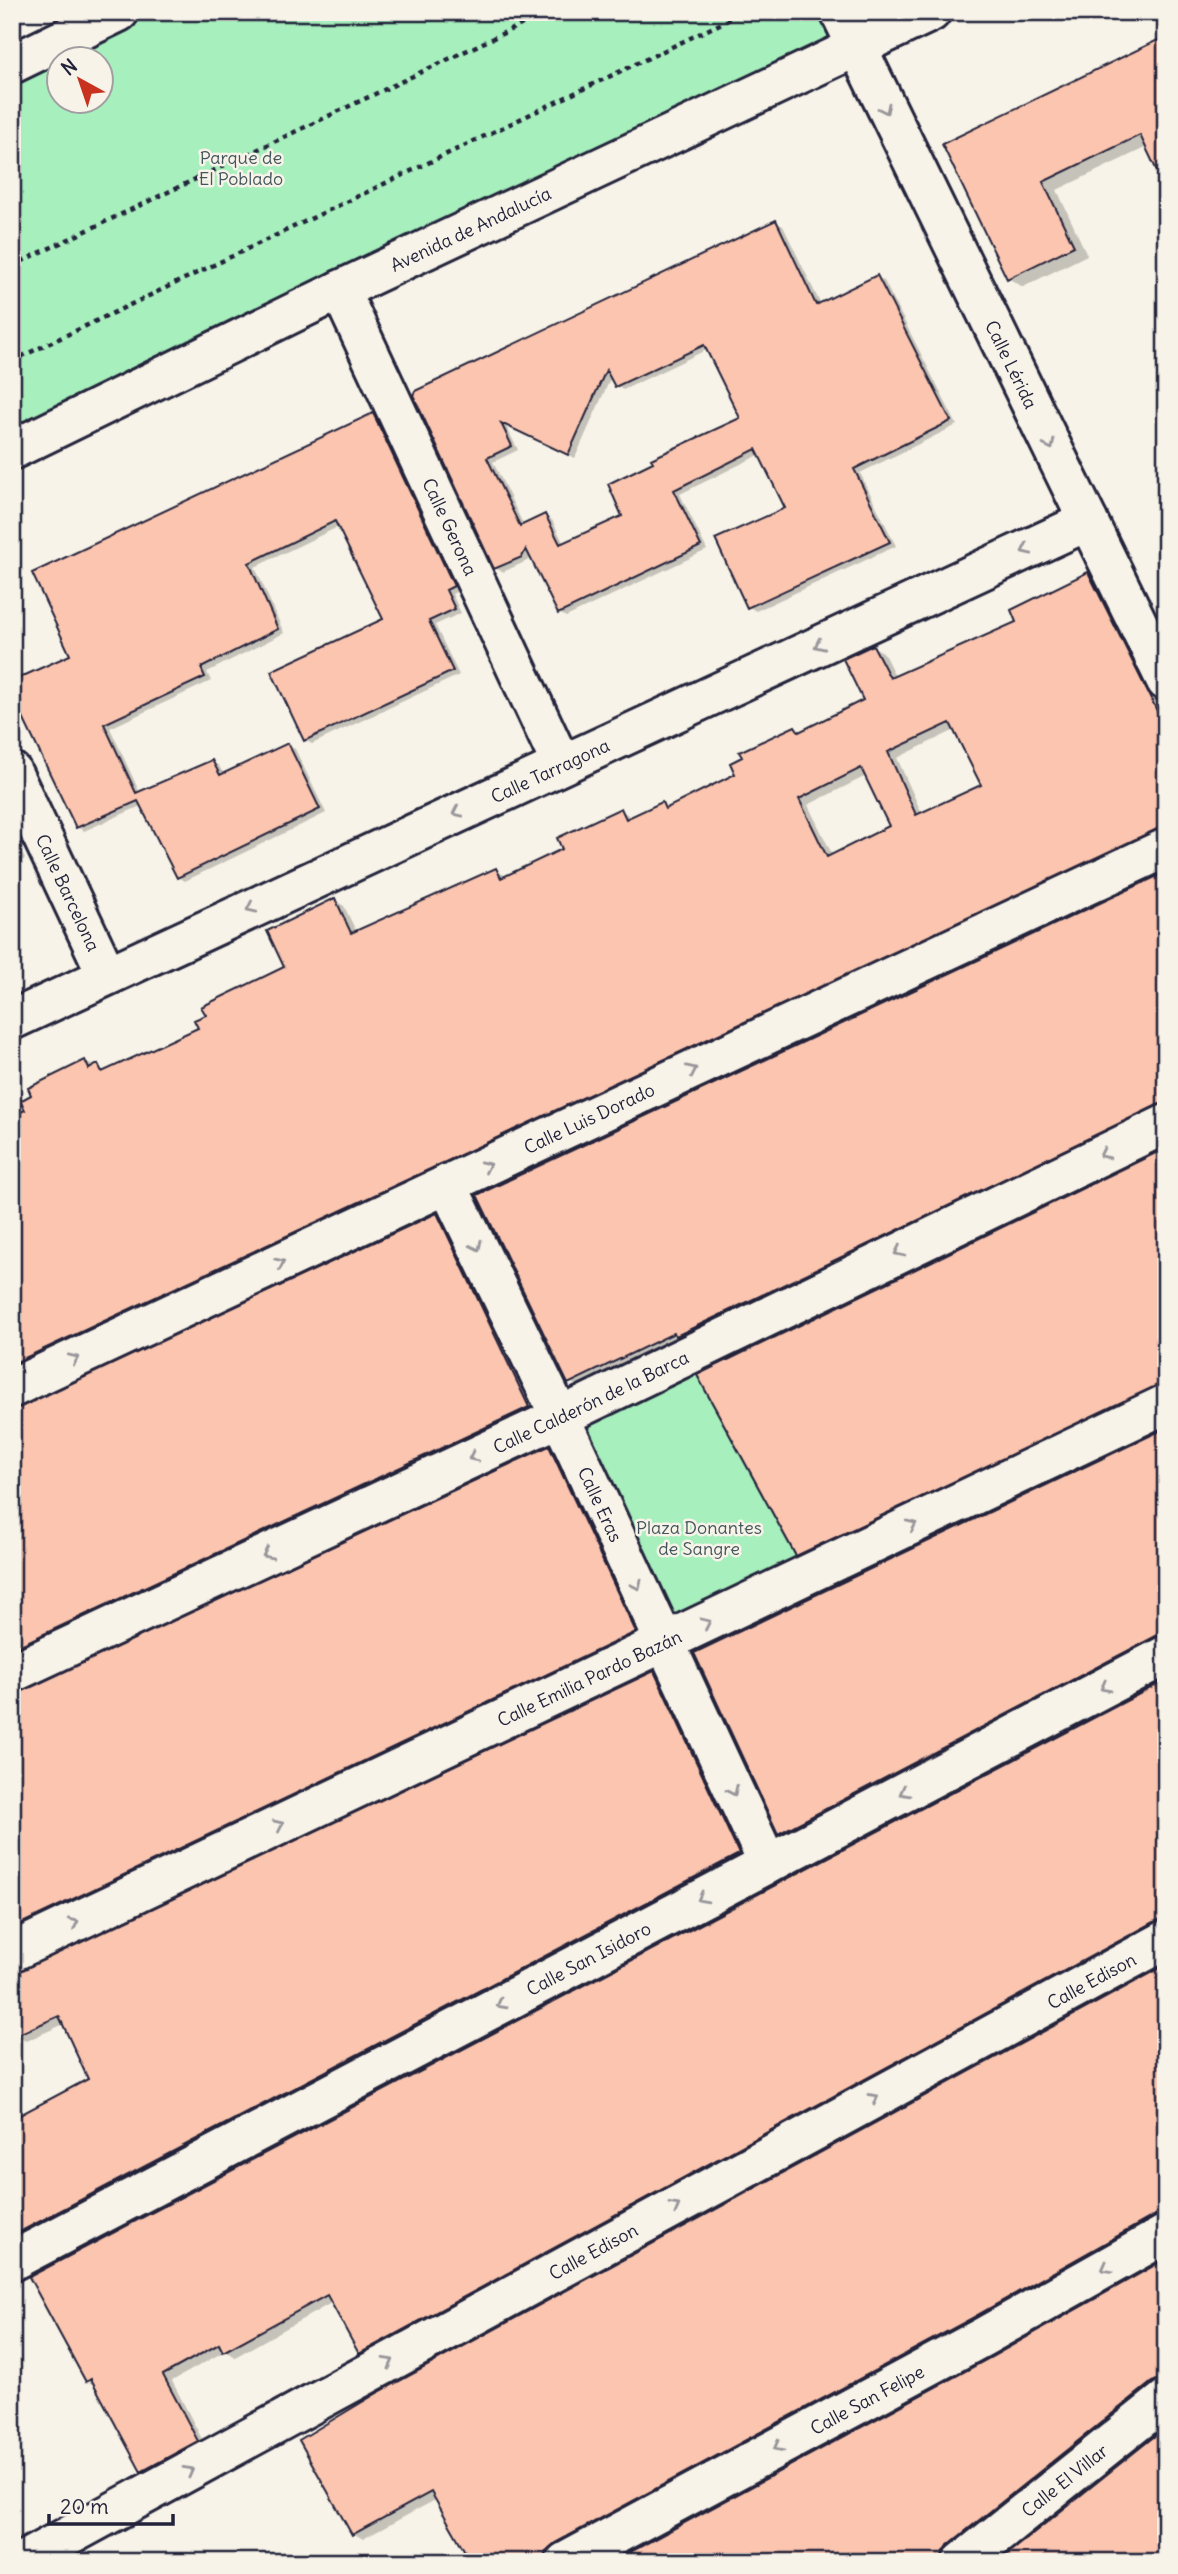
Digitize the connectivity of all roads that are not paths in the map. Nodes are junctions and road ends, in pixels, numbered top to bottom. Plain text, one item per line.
1 (119, 12) edge
2 (840, 12) edge
3 (931, 12) edge
4 (856, 47) junction
5 (12, 64) edge
6 (340, 290) junction
7 (12, 450) edge
8 (1088, 521) junction
9 (1166, 681) edge
10 (561, 764) junction
11 (12, 772) edge
12 (1166, 848) edge
13 (107, 975) junction
14 (12, 1020) edge
15 (1166, 1124) edge
16 (447, 1184) junction
17 (12, 1388) edge
18 (1166, 1404) edge
19 (560, 1416) junction
20 (664, 1643) junction
21 (1166, 1655) edge
22 (12, 1673) edge
23 (768, 1864) junction
24 (1166, 1940) edge
25 (12, 1952) edge
26 (1166, 2234) edge
27 (12, 2261) edge
28 (1166, 2399) edge
29 (12, 2547) edge
30 (20, 2562) edge
31 (565, 2562) edge
32 (962, 2562) edge

1 - 5 street
2 - 4 street, Calle Lérida
3 - 4 street, Avenida de Andalucía
4 - 6 street, Avenida de Andalucía
4 -> 8 street, Calle Lérida
6 - 7 street, Avenida de Andalucía
6 - 10 street, Calle Gerona
8 - 9 street, Calle Lérida
8 -> 10 street, Calle Tarragona
10 -> 13 street, Calle Tarragona
11 - 13 street, Calle Barcelona
16 -> 12 street, Calle Luis Dorado
13 - 14 street, Calle Tarragona
15 -> 19 street, Calle Calderón de la Barca
17 -> 16 street, Calle Luis Dorado
16 -> 19 street, Calle Eras
20 -> 18 street, Calle Emilia Pardo Bazán
19 -> 20 street, Calle Eras
19 -> 22 street, Calle Calderón de la Barca
20 -> 23 street, Calle Eras
25 -> 20 street, Calle Emilia Pardo Bazán
21 -> 23 street, Calle San Isidoro
23 -> 27 street, Calle San Isidoro
30 -> 24 street, Calle Edison
26 -> 31 street, Calle San Felipe
28 - 32 street, Calle El Villar
29 - 30 street

